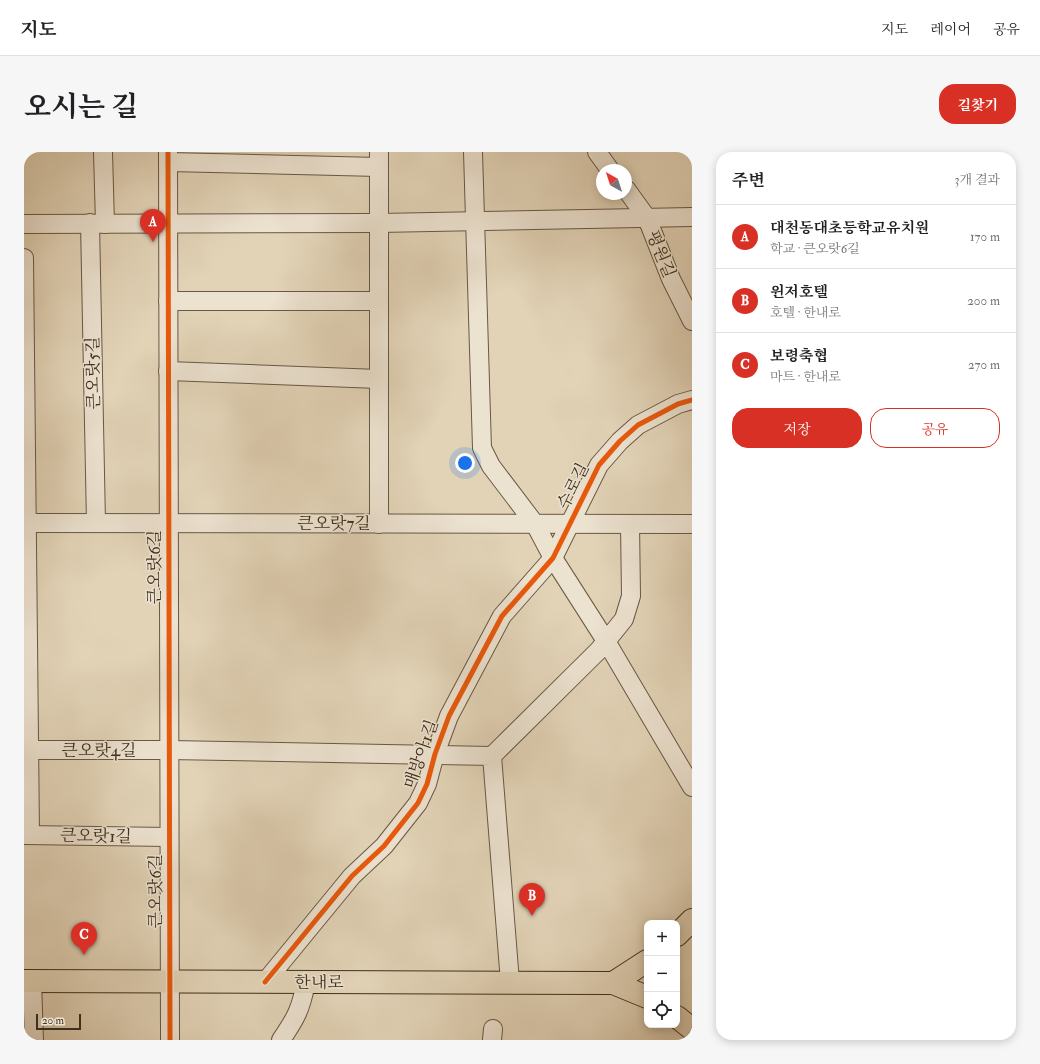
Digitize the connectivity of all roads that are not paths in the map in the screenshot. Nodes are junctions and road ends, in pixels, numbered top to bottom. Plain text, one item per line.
1 (103, 152) edge
2 (473, 152) edge
3 (597, 152) edge
4 (168, 157) edge
5 (379, 159) edge
6 (606, 164) edge
7 (632, 197) edge
8 (692, 217) edge
9 (647, 218) junction
10 (476, 222) junction
11 (168, 223) junction
12 (379, 223) junction
13 (24, 224) edge
14 (97, 224) junction
15 (24, 258) edge
16 (168, 301) junction
17 (379, 301) junction
18 (692, 322) edge
19 (168, 371) junction
20 (379, 378) junction
21 (692, 400) edge
22 (26, 522) edge
23 (96, 523) junction
24 (168, 524) junction
25 (379, 524) junction
26 (535, 524) junction
27 (570, 524) junction
28 (630, 524) junction
29 (692, 524) edge
30 (553, 558) junction
31 (606, 641) junction
32 (29, 750) junction
33 (169, 750) junction
34 (435, 754) junction
35 (492, 756) junction
36 (692, 787) edge
37 (27, 835) edge
38 (169, 837) junction
39 (692, 920) edge
40 (680, 932) edge
41 (644, 963) edge
42 (28, 981) edge
43 (169, 982) junction
44 (265, 982) junction
45 (306, 982) junction
46 (510, 982) junction
47 (613, 983) junction
48 (644, 997) edge
49 (680, 1019) edge
50 (692, 1029) edge
51 (34, 1040) edge
52 (170, 1040) edge
53 (281, 1040) edge

1 - 14 street, 큰오랏5길
2 - 10 street
3 - 6 street
4 - 5 street, 큰오랏7길
4 - 11 street, 큰오랏6길
5 - 12 street, 큰오랏7길
7 - 9 street, 평원길
8 - 9 street
9 - 10 street
9 - 18 street, 평원길
10 - 12 street
10 - 26 street
11 - 12 street
11 - 14 street
11 - 16 street, 큰오랏6길
12 - 17 street, 큰오랏7길
13 - 14 street
14 - 23 street, 큰오랏5길
15 - 22 street
16 - 17 street
16 - 19 street, 큰오랏6길
17 - 20 street, 큰오랏7길
19 - 20 street
19 - 24 street, 큰오랏6길
20 - 25 street, 큰오랏7길
21 - 27 street, 수로길
22 - 23 street, 큰오랏7길
22 - 32 street
23 - 24 street, 큰오랏7길
24 - 25 street, 큰오랏7길
24 - 33 street, 큰오랏6길
25 - 26 street
26 - 27 street
26 - 30 street
27 - 28 street
27 - 30 street, 수로길
28 - 29 street
28 - 31 street
30 - 31 street
30 - 34 street, 매방아1길
31 - 35 street
31 - 36 street
32 - 33 street, 큰오랏4길
32 - 37 street
33 - 34 street, 매방아1길
33 - 38 street, 큰오랏6길
34 - 35 street
34 - 44 street, 매방아1길
35 - 46 street
37 - 38 street, 큰오랏1길
38 - 43 street, 큰오랏6길
39 - 40 main road
41 - 47 main road
42 - 43 main road, 한내로
42 - 51 street
43 - 44 main road, 한내로
43 - 52 street, 큰오랏6길
44 - 45 main road, 한내로
45 - 46 main road, 한내로
45 - 53 street
46 - 47 main road, 한내로
47 - 48 main road
49 - 50 main road

